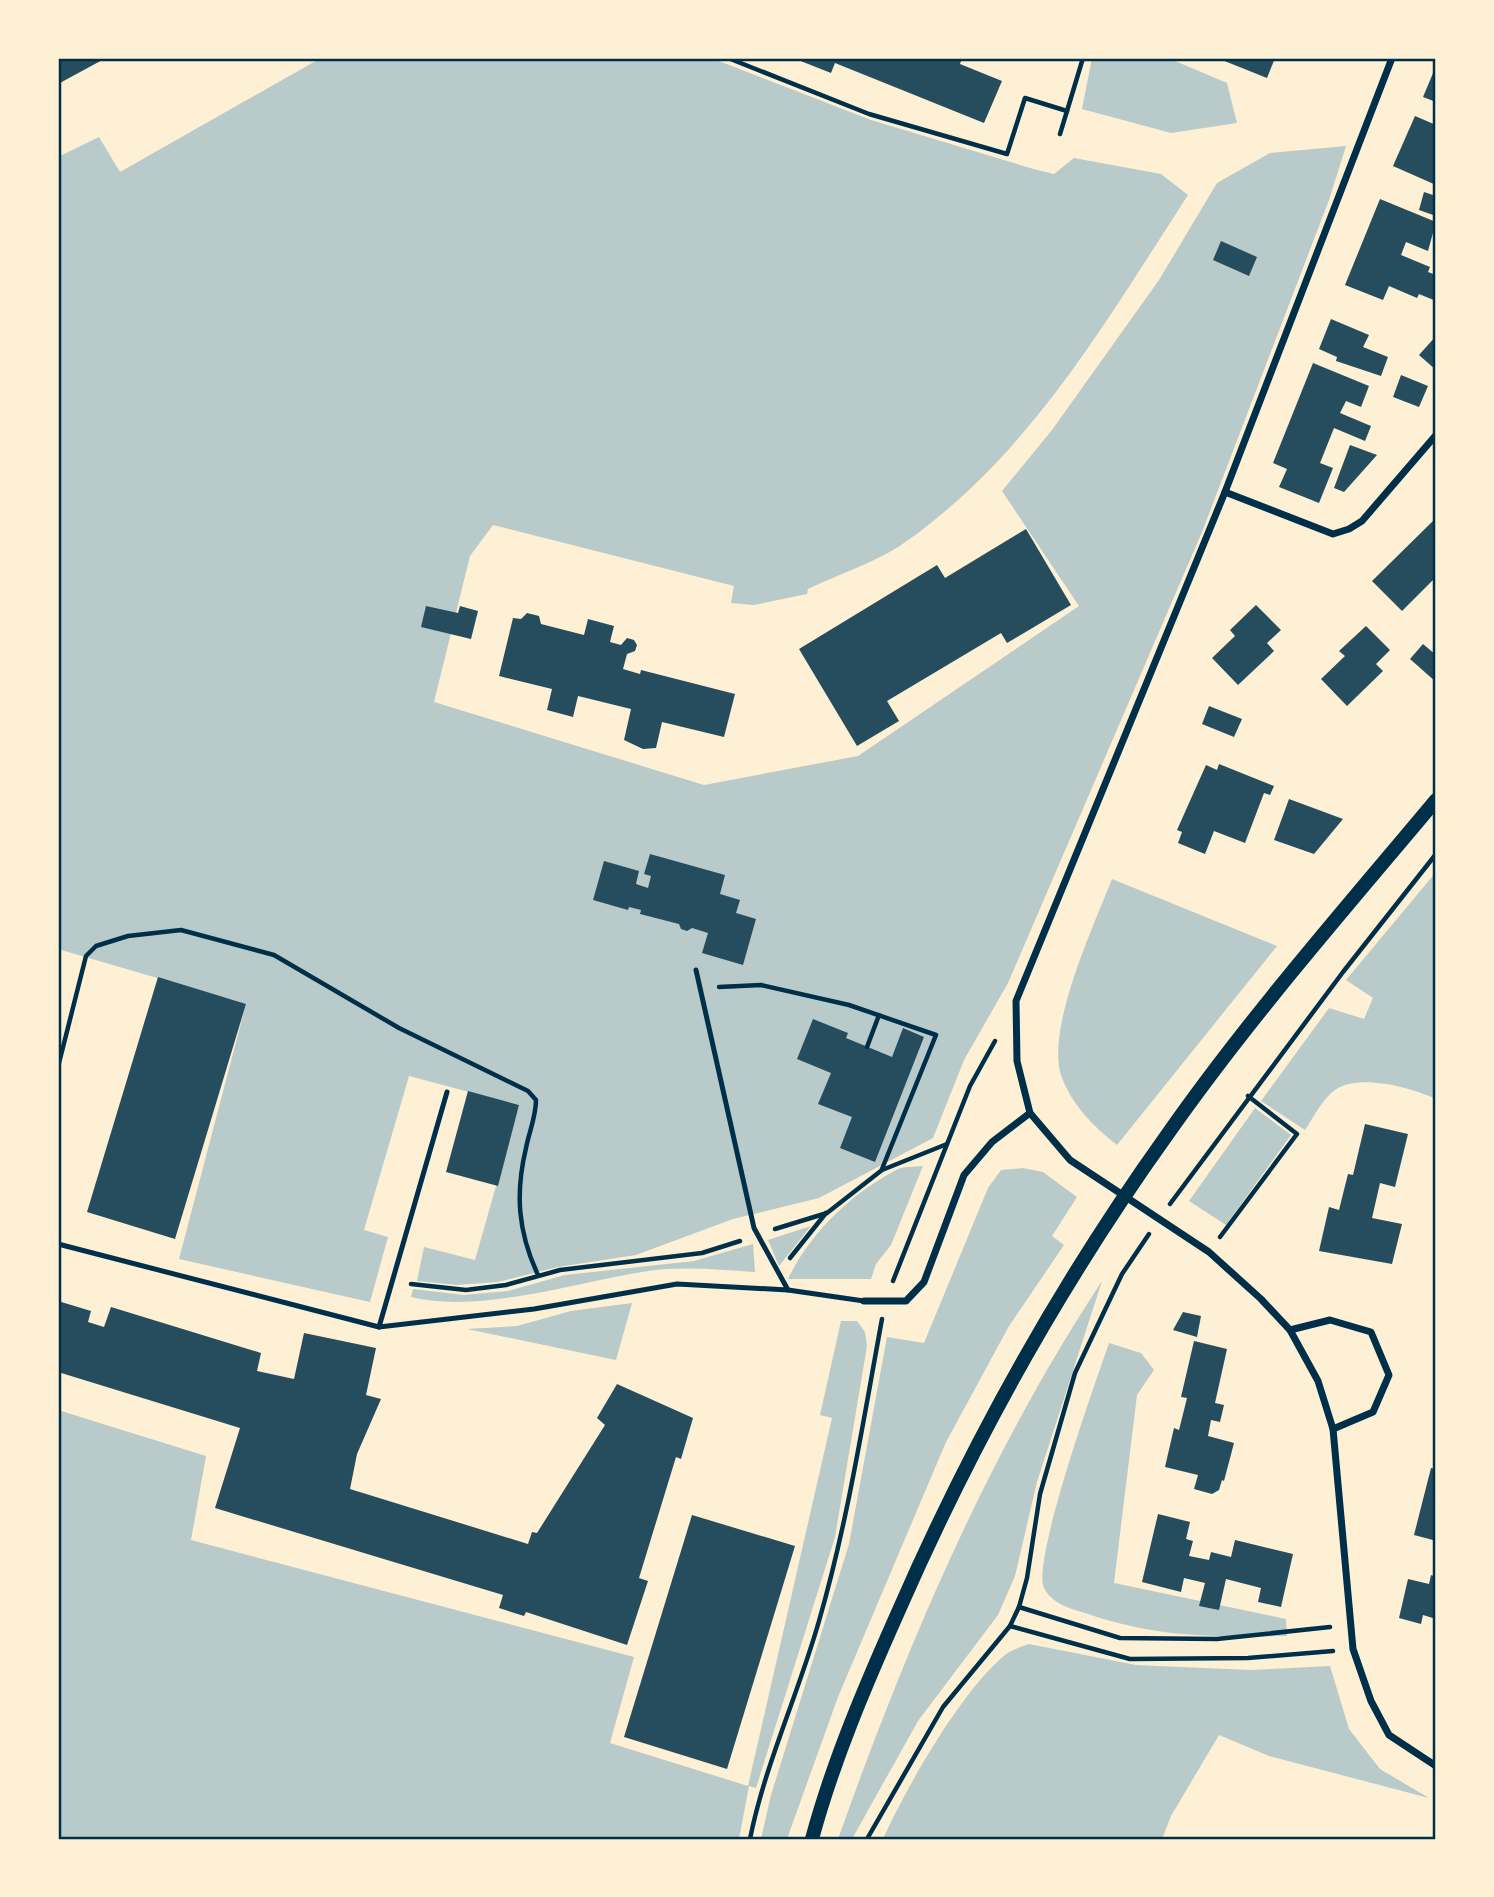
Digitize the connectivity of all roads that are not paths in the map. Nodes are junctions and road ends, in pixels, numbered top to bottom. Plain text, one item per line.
1 (1392, 58) edge
2 (1436, 435) edge
3 (1225, 492) junction
4 (1436, 800) edge
5 (696, 970) dead end
6 (447, 1092) dead end
7 (1030, 1113) junction
8 (58, 1244) edge
9 (788, 1290) junction
10 (864, 1301) joint
11 (379, 1327) junction
12 (1290, 1330) junction
13 (1333, 1429) junction
14 (1436, 1766) edge
15 (812, 1839) edge

1 - 3 street
2 - 3 street
3 - 7 street
4 - 15 main road
5 - 9 lane
6 - 11 lane
7 - 10 street
7 - 12 street
8 - 11 lane
9 - 10 lane
9 - 11 lane
12 - 13 street
12 - 13 street
13 - 14 street

